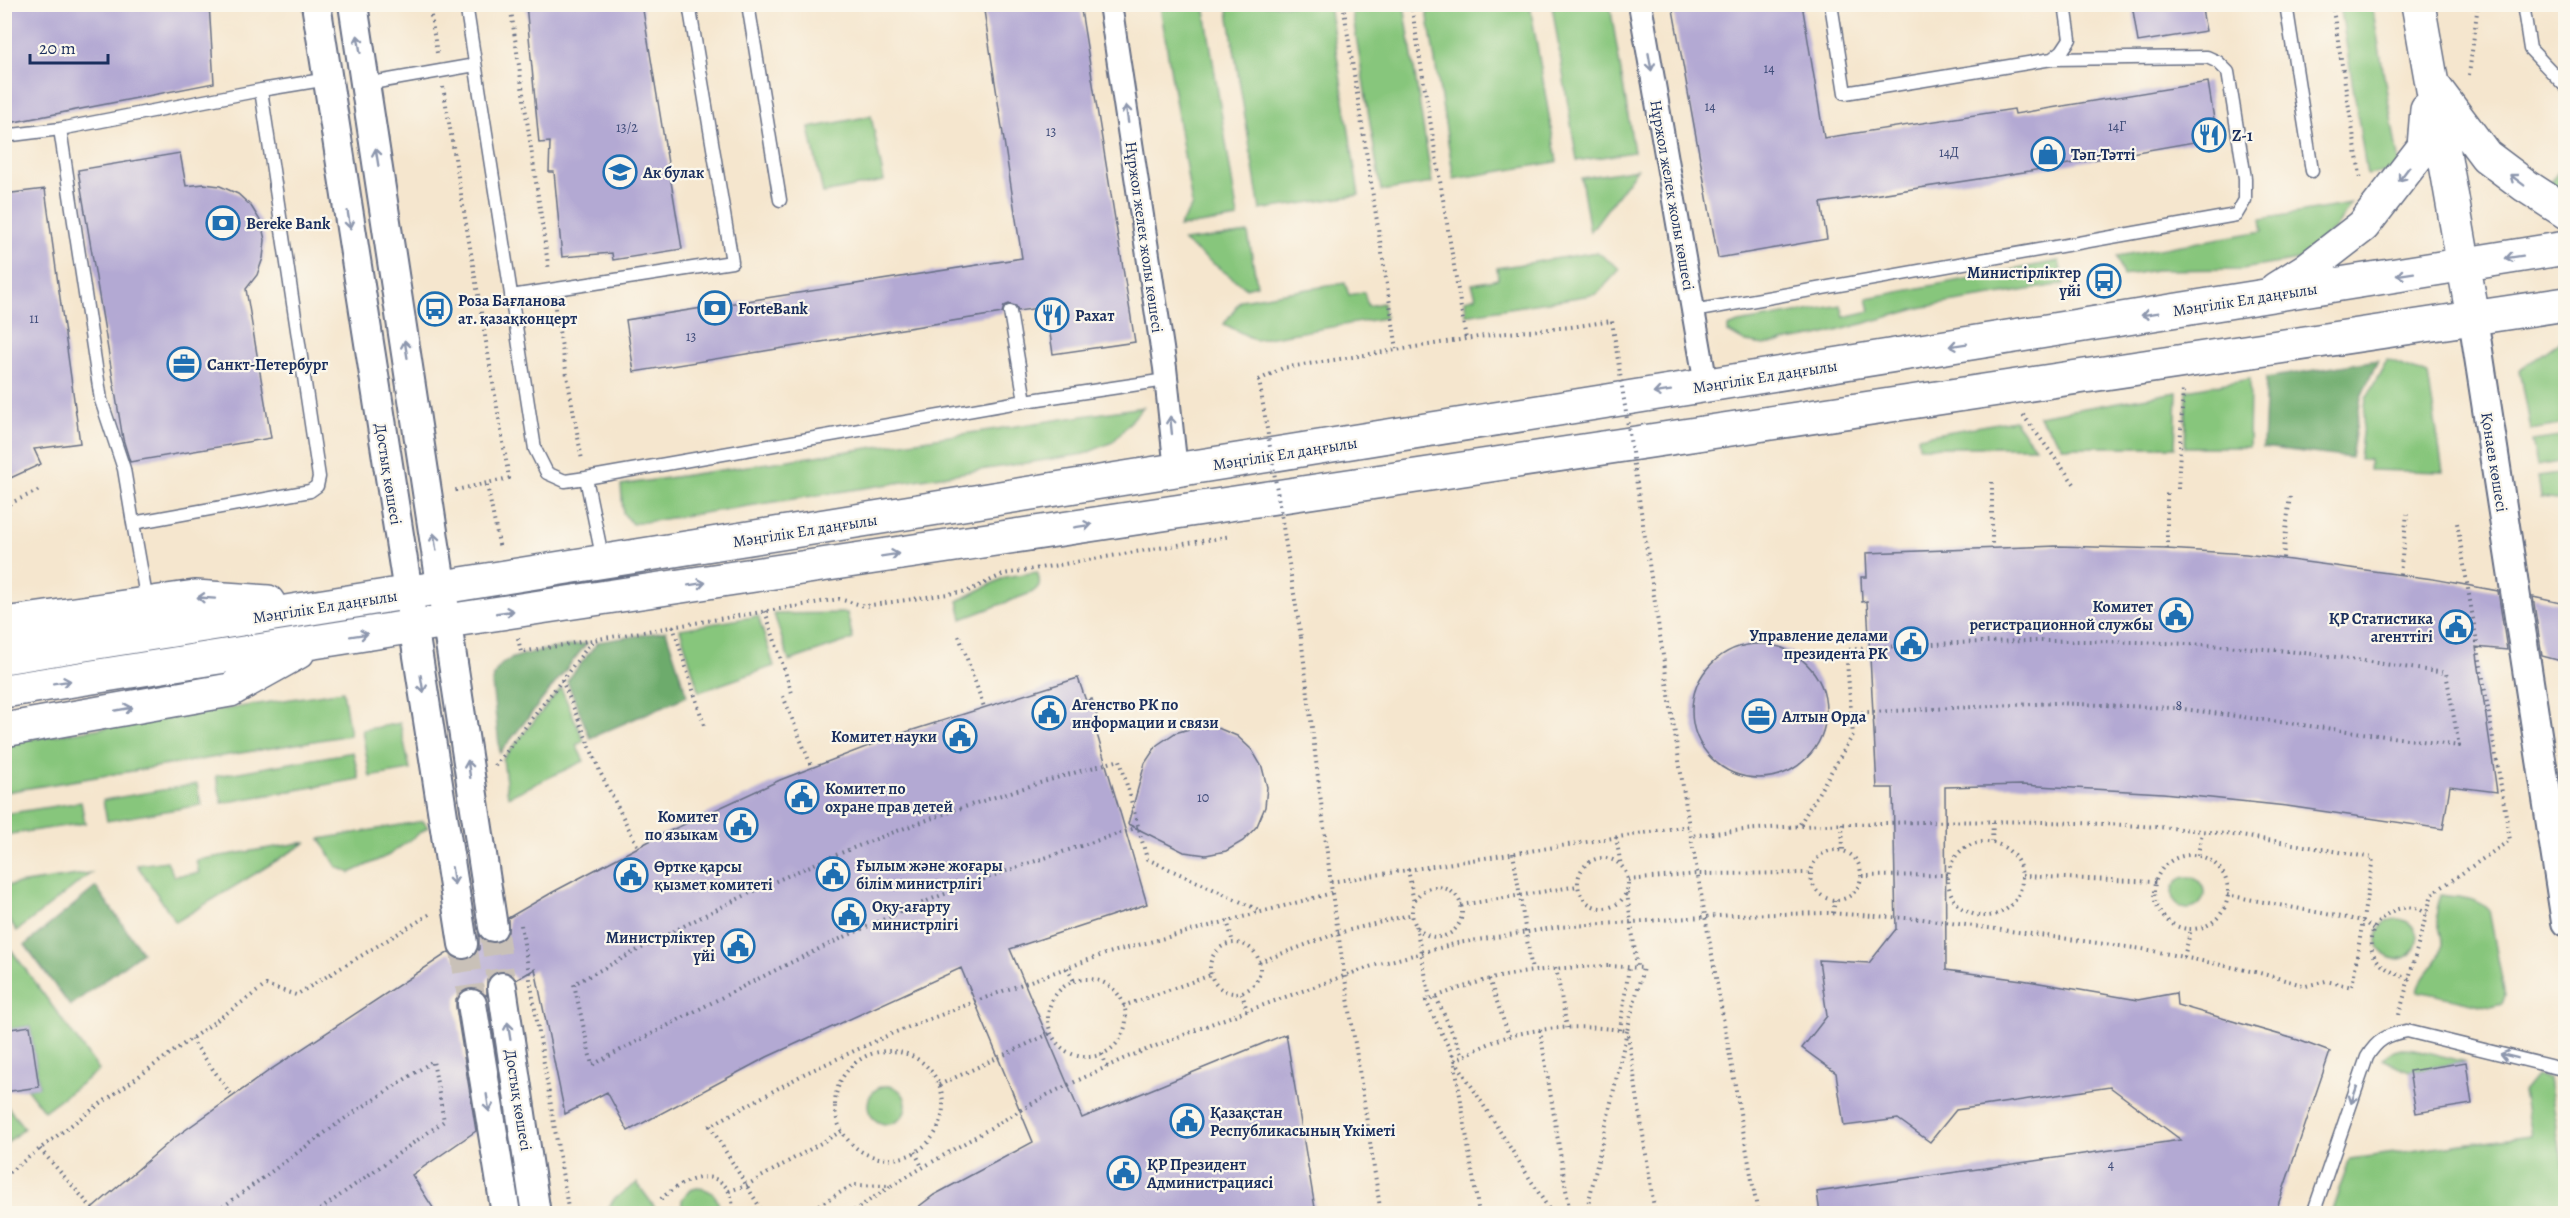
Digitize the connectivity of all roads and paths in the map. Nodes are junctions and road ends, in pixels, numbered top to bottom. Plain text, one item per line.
1 (316, 4) edge
2 (353, 4) edge
3 (429, 4) edge
4 (466, 4) edge
5 (510, 4) edge
6 (689, 4) edge
7 (748, 4) edge
8 (1110, 4) edge
9 (1343, 4) edge
10 (1411, 4) edge
11 (1640, 4) edge
12 (1831, 4) edge
13 (2065, 4) edge
14 (2286, 4) edge
15 (2332, 4) edge
16 (2418, 4) edge
17 (2478, 4) edge
18 (2523, 4) edge
19 (2052, 59) junction
20 (476, 66) junction
21 (440, 71) junction
22 (2469, 75) dead end
23 (327, 79) junction
24 (2430, 80) junction
25 (366, 84) junction
26 (2565, 87) edge
27 (261, 90) junction
28 (60, 129) junction
29 (4, 136) edge
30 (2312, 171) dead end
31 (2362, 192) dead end
32 (780, 200) dead end
33 (2565, 212) edge
34 (2565, 249) edge
35 (2463, 265) junction
36 (552, 290) junction
37 (511, 296) junction
38 (2264, 296) junction
39 (2565, 304) edge
40 (1693, 311) junction
41 (1010, 312) dead end
42 (2473, 318) junction
43 (1466, 339) junction
44 (1397, 349) junction
45 (1166, 380) junction
46 (2183, 381) dead end
47 (1706, 385) junction
48 (1025, 401) junction
49 (2017, 408) dead end
50 (1176, 470) junction
51 (586, 478) junction
52 (1992, 482) dead end
53 (487, 485) junction
54 (2075, 485) dead end
55 (42, 489) dead end
56 (2167, 489) dead end
57 (2178, 489) dead end
58 (446, 492) dead end
59 (2290, 495) dead end
60 (4, 506) edge
61 (2407, 514) dead end
62 (133, 523) junction
63 (2457, 523) dead end
64 (499, 545) dead end
65 (1992, 547) dead end
66 (2167, 549) dead end
67 (2283, 558) dead end
68 (603, 562) junction
69 (2400, 574) dead end
70 (442, 587) junction
71 (408, 593) junction
72 (148, 604) junction
73 (327, 606) junction
74 (765, 611) dead end
75 (447, 621) junction
76 (4, 624) edge
77 (413, 626) junction
78 (673, 626) dead end
79 (959, 636) dead end
80 (594, 639) dead end
81 (313, 643) junction
82 (4, 657) edge
83 (562, 680) junction
84 (4, 691) edge
85 (792, 693) dead end
86 (783, 696) dead end
87 (984, 707) dead end
88 (1851, 713) junction
89 (705, 728) dead end
90 (4, 730) edge
91 (493, 755) dead end
92 (495, 766) junction
93 (812, 768) dead end
94 (496, 777) dead end
95 (1993, 822) junction
96 (1842, 824) junction
97 (1800, 825) junction
98 (1689, 826) junction
99 (1138, 827) junction
100 (2202, 832) junction
101 (1691, 836) junction
102 (1616, 837) junction
103 (1992, 842) junction
104 (638, 847) dead end
105 (1842, 850) junction
106 (1514, 853) junction
107 (2198, 855) junction
108 (1621, 866) junction
109 (1408, 869) junction
110 (1811, 873) junction
111 (1698, 874) junction
112 (1948, 875) junction
113 (1862, 876) junction
114 (2022, 876) junction
115 (1628, 880) junction
116 (1331, 882) junction
117 (2156, 882) junction
118 (1578, 885) junction
119 (1627, 892) junction
120 (1332, 893) junction
121 (1520, 895) junction
122 (2227, 895) junction
123 (1835, 900) junction
124 (1414, 903) junction
125 (1461, 905) junction
126 (439, 906) dead end
127 (1261, 911) junction
128 (1833, 913) junction
129 (2427, 913) junction
130 (519, 914) dead end
131 (1413, 914) junction
132 (1984, 916) junction
133 (1227, 920) junction
134 (2363, 921) junction
135 (2565, 922) edge
136 (1416, 926) junction
137 (493, 927) tunnel mouth
138 (1982, 927) junction
139 (2191, 929) junction
140 (2373, 929) junction
141 (1338, 933) junction
142 (1233, 943) junction
143 (463, 944) tunnel mouth
144 (2184, 957) junction
145 (1259, 962) junction
146 (1629, 967) junction
147 (1636, 967) junction
148 (1067, 968) junction
149 (1556, 968) junction
150 (1532, 971) junction
151 (1211, 975) junction
152 (1489, 979) junction
153 (2409, 979) junction
154 (1074, 981) junction
155 (502, 987) tunnel mouth
156 (1242, 993) junction
157 (1436, 997) junction
158 (1430, 999) junction
159 (472, 1004) tunnel mouth
160 (1124, 1006) junction
161 (1247, 1011) junction
162 (1567, 1028) junction
163 (1540, 1030) junction
164 (1620, 1030) junction
165 (1627, 1031) junction
166 (1051, 1033) junction
167 (2395, 1033) junction
168 (1509, 1036) junction
169 (191, 1039) junction
170 (860, 1048) junction
171 (1102, 1054) junction
172 (1463, 1056) junction
173 (863, 1057) junction
174 (1455, 1060) junction
175 (1107, 1066) junction
176 (2565, 1070) edge
177 (939, 1085) junction
178 (232, 1097) dead end
179 (842, 1131) junction
180 (40, 1149) junction
181 (915, 1152) junction
182 (922, 1167) junction
183 (4, 1176) edge
184 (747, 1185) junction
185 (891, 1186) junction
186 (729, 1191) junction
187 (660, 1199) dead end
188 (92, 1208) dead end
189 (213, 1214) edge
190 (314, 1214) edge
191 (506, 1214) edge
192 (536, 1214) edge
193 (569, 1214) edge
194 (731, 1214) edge
195 (764, 1214) edge
196 (803, 1214) edge
197 (849, 1214) edge
198 (1381, 1214) edge
199 (1479, 1214) edge
200 (1552, 1214) edge
201 (1570, 1214) edge
202 (1586, 1214) edge
203 (1655, 1214) edge
204 (1758, 1214) edge
205 (2313, 1214) edge

1 - 23 street, Достық көшесі
25 -> 2 street
3 - 21 path
4 - 20 lane
5 - 36 path
6 - 36 lane
7 - 32 lane
45 -> 8 street, Нұржол желек жолы көшесі
9 - 44 path
10 - 43 path
11 -> 40 street, Нұржол желек жолы көшесі
12 - 19 lane
13 - 19 lane
14 - 30 lane
15 - 31 path
16 - 24 main road, Қонаев көшесі
17 - 22 path
18 - 26 lane
19 - 40 lane
20 - 21 lane
20 - 37 lane
21 - 25 lane
21 - 53 path
23 - 27 lane
23 -> 71 street, Достық көшесі
33 -> 24 main road
24 - 35 main road, Қонаев көшесі
24 -> 38 main road
70 -> 25 street
27 - 28 lane
27 - 62 lane
28 - 29 lane
28 - 62 lane
34 -> 35 main road, Мәңгілік Ел даңғылы
35 -> 38 main road, Мәңгілік Ел даңғылы
35 - 42 main road, Қонаев көшесі
36 - 37 lane
36 - 51 path
37 - 51 lane
38 -> 47 main road, Мәңгілік Ел даңғылы
39 - 42 main road, Мәңгілік Ел даңғылы
40 - 47 street, Нұржол желек жолы көшесі
41 - 48 lane
75 -> 42 main road, Мәңгілік Ел даңғылы
42 - 135 street, Қонаев көшесі
43 - 44 path
43 - 98 path, bridge
44 - 116 path, bridge
45 - 48 lane
50 -> 45 street, Нұржол желек жолы көшесі
46 - 57 path
47 -> 50 main road, Мәңгілік Ел даңғылы
48 - 51 lane
49 - 54 path
50 - 68 main road, Мәңгілік Ел даңғылы
51 - 68 lane
52 - 65 path
53 - 58 path
53 - 64 path
55 - 60 path
56 - 66 path
59 - 67 path
61 - 69 path
62 - 72 lane
63 - 129 path
68 - 70 main road, Мәңгілік Ел даңғылы
70 - 71 main road, Мәңгілік Ел даңғылы
70 - 75 street
71 - 73 main road, Мәңгілік Ел даңғылы
71 - 77 street, Достық көшесі
73 -> 72 main road
72 - 76 main road
73 - 82 main road, Мәңгілік Ел даңғылы
74 - 85 path
75 - 77 main road, Мәңгілік Ел даңғылы
137 -> 75 street
81 -> 77 main road, Мәңгілік Ел даңғылы
77 -> 143 street, Достық көшесі
78 - 89 path
79 - 87 path
80 - 83 path
84 -> 81 main road, Мәңгілік Ел даңғылы
90 -> 81 main road
83 - 92 path
83 - 104 path
86 - 93 path
88 - 88 path
88 - 97 path
91 - 92 path
92 - 94 path
95 - 96 path
95 - 100 path
95 - 103 path
96 - 97 path
96 - 105 path
97 - 101 path
98 - 101 path
98 - 102 path
99 - 99 path
99 - 127 path
100 - 107 path
100 - 134 path
101 - 111 path
102 - 106 path
102 - 108 path
103 - 112 path
103 - 114 path
105 - 110 path
105 - 113 path
106 - 109 path
106 - 121 path
107 - 117 path
107 - 122 path
108 - 115 path
108 - 118 path
109 - 116 path
109 - 124 path
110 - 111 path
110 - 123 path
111 - 115 path
111 - 204 path
112 - 113 path
112 - 132 path
113 - 123 path
114 - 117 path
114 - 132 path
115 - 119 path
116 - 120 path
117 - 139 path
118 - 119 path
118 - 121 path
119 - 147 path
120 - 127 path
120 - 141 path
121 - 125 path
121 - 150 path
122 - 134 path
122 - 139 path
123 - 128 path
124 - 125 path
124 - 131 path
125 - 136 path
126 - 169 path
127 - 133 path
128 - 138 path
128 - 161 path
129 - 140 path
129 - 153 path
130 - 193 path
131 - 136 path
131 - 141 path
132 - 138 path
133 - 142 path
133 - 148 path
134 - 140 path
134 - 144 path
136 - 158 path
138 - 144 path
139 - 144 path
140 - 153 path
141 - 145 path
141 - 198 path
142 - 145 path
142 - 151 path
145 - 156 path
146 - 147 path
146 - 149 path
146 - 164 path
147 - 165 path
148 - 154 path
148 - 170 path
149 - 150 path
149 - 162 path
150 - 152 path
151 - 156 path
151 - 160 path
152 - 157 path
152 - 168 path
153 - 167 path
154 - 160 path
154 - 166 path
192 -> 155 street, Достық көшесі
156 - 161 path
157 - 158 path
157 - 172 path
158 - 174 path
159 -> 191 street, Достық көшесі
160 - 171 path
161 - 175 path
162 - 163 path
162 - 164 path
163 - 168 path
163 - 201 path
164 - 165 path
165 - 202 path
165 - 203 path
166 - 171 path
166 - 177 path
176 -> 167 lane
167 -> 205 lane
168 - 172 path
169 - 178 path
169 - 180 path
170 - 173 path
170 - 184 path
171 - 175 path
172 - 174 path
173 - 177 path
173 - 179 path
174 - 199 path
174 - 200 path
175 - 182 path
177 - 181 path
179 - 181 path
179 - 184 path
180 - 183 path
180 - 188 path
181 - 182 path
182 - 185 path
184 - 186 path
184 - 195 path
185 - 196 path
185 - 197 path
186 - 187 path
186 - 194 path
189 - 190 path

